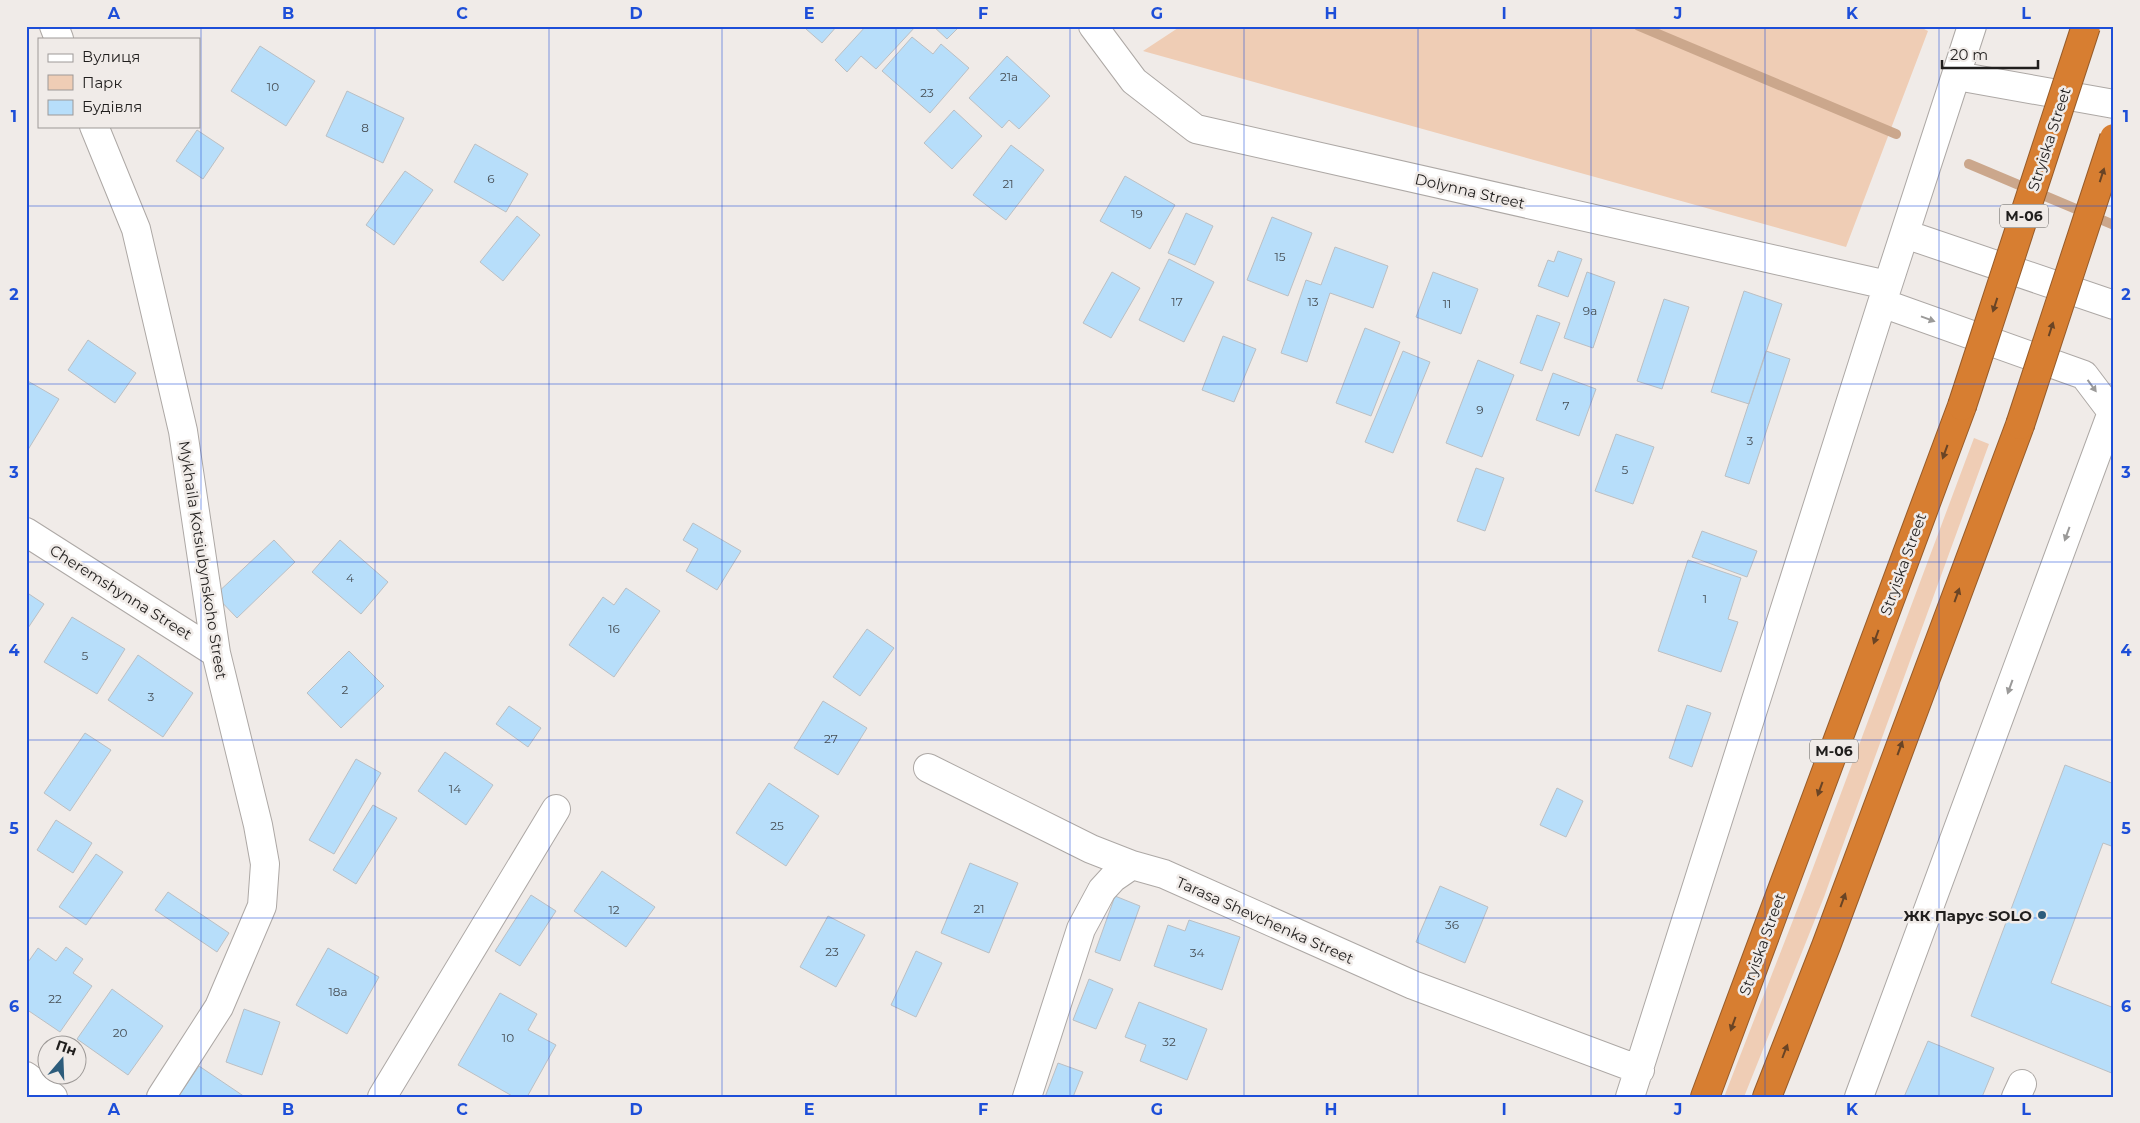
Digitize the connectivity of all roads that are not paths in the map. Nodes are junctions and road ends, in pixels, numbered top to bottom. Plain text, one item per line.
1 (54, 26) edge
2 (1092, 26) edge
3 (1972, 26) edge
4 (2086, 26) edge
5 (59, 38) edge
6 (1957, 76) junction
7 (2114, 104) edge
8 (95, 128) edge
9 (2114, 138) edge
10 (1905, 234) junction
11 (1885, 294) junction
12 (2114, 305) edge
13 (26, 532) edge
14 (216, 653) junction
15 (928, 768) dead end
16 (556, 809) dead end
17 (1132, 865) junction
18 (1640, 1070) junction
19 (26, 1076) edge
20 (53, 1097) edge
21 (161, 1097) edge
22 (382, 1097) edge
23 (1027, 1097) edge
24 (1630, 1097) edge
25 (1705, 1097) edge
26 (1767, 1097) edge
27 (1859, 1097) edge

1 - 5 street
2 - 11 street, Dolynna Street
3 - 6 street
4 -> 25 highway, Stryiska Street / М-06, bridge
6 - 7 street
6 - 10 street
8 - 14 street, Mykhaila Kotsiubynskoho Street
26 -> 9 highway, bridge
10 - 11 street
10 - 12 street
11 - 18 street
11 -> 27 street, Dolynna Street
13 - 14 street, Cheremshynna Street
14 - 21 street, Mykhaila Kotsiubynskoho Street
15 - 17 street, Tarasa Shevchenka Street
16 - 22 street
17 - 18 street, Tarasa Shevchenka Street
17 - 23 street
18 - 24 street
19 - 20 street

